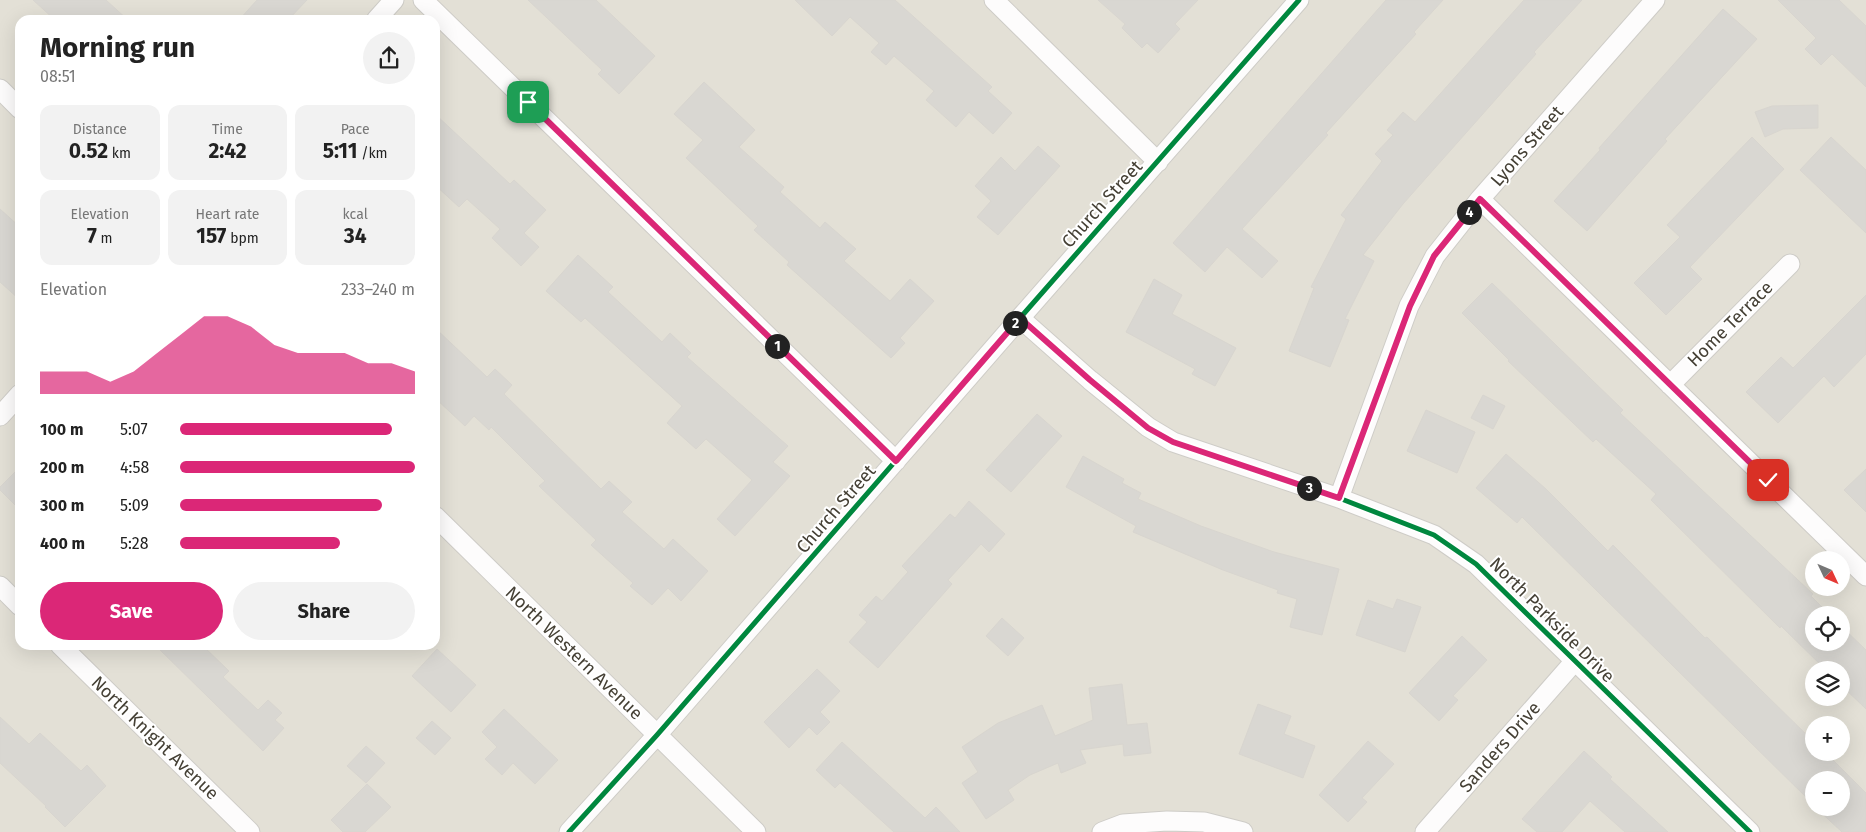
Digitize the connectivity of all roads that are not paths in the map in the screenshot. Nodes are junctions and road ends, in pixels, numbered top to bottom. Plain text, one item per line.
1 (394, 0) edge
2 (423, 0) edge
3 (994, 0) edge
4 (1299, 0) edge
5 (1655, 0) edge
6 (380, 15) edge
7 (438, 15) edge
8 (440, 17) edge
9 (0, 89) edge
10 (15, 104) edge
11 (1158, 162) junction
12 (1480, 199) junction
13 (1790, 264) dead end
14 (1020, 318) junction
15 (1670, 384) junction
16 (15, 400) edge
17 (0, 416) edge
18 (896, 461) junction
19 (1339, 498) junction
20 (440, 521) edge
21 (1866, 576) edge
22 (0, 586) edge
23 (15, 601) edge
24 (65, 650) edge
25 (1574, 662) junction
26 (657, 735) junction
27 (250, 832) edge
28 (569, 832) edge
29 (756, 832) edge
30 (1102, 832) edge
31 (1243, 832) edge
32 (1425, 832) edge
33 (1750, 832) edge

1 - 6 street
2 - 7 street
3 - 11 street
4 - 11 street, Church Street
5 - 12 street, Lyons Street
8 - 18 street
9 - 10 street
11 - 14 street, Church Street
12 - 15 street
12 - 19 street, Lyons Street
13 - 15 street, Home Terrace
14 - 18 street, Church Street
14 - 19 street, North Parkside Drive
15 - 21 street
16 - 17 street
18 - 26 street, Church Street
19 - 25 street, North Parkside Drive
20 - 26 street, North Western Avenue
22 - 23 street
24 - 27 street, North Knight Avenue
25 - 32 street, Sanders Drive
25 - 33 street, North Parkside Drive
26 - 28 street, Church Street
26 - 29 street, North Western Avenue
30 - 31 street

